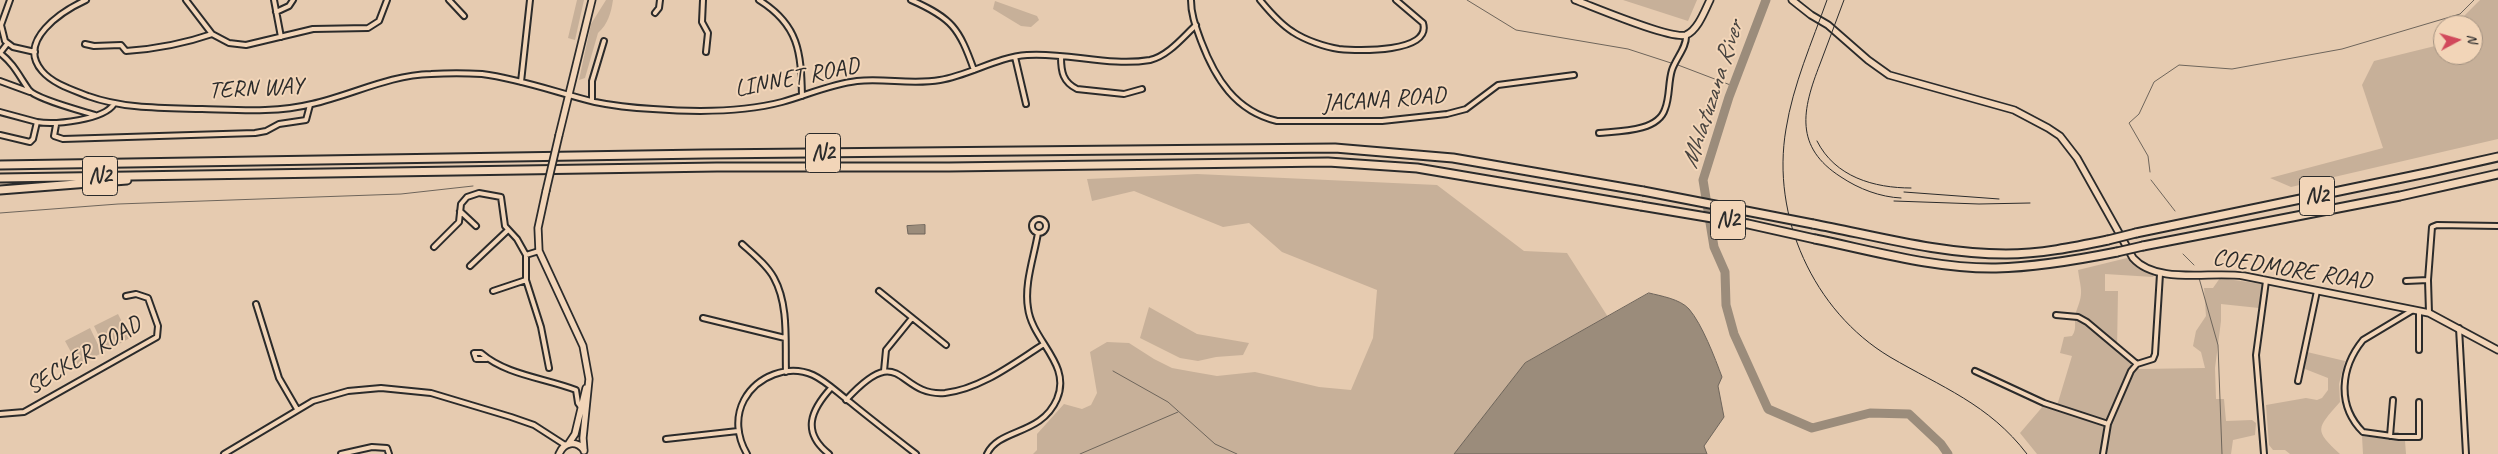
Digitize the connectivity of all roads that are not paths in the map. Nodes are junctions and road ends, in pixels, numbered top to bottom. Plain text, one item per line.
1 (10, 0) edge
2 (86, 0) edge
3 (186, 0) edge
4 (274, 0) edge
5 (293, 0) edge
6 (387, 0) edge
7 (449, 0) edge
8 (530, 0) edge
9 (592, 0) edge
10 (660, 0) edge
11 (703, 0) edge
12 (759, 0) edge
13 (911, 0) edge
14 (1191, 0) edge
15 (1260, 0) edge
16 (1396, 0) edge
17 (1575, 0) edge
18 (1710, 0) edge
19 (1792, 0) edge
20 (276, 12) junction
21 (655, 13) dead end
22 (464, 16) dead end
23 (1196, 25) junction
24 (212, 34) junction
25 (1686, 34) junction
26 (281, 37) junction
27 (604, 41) dead end
28 (7, 44) junction
29 (85, 44) dead end
30 (35, 52) junction
31 (706, 52) dead end
32 (0, 53) edge
33 (1015, 57) junction
34 (1061, 57) junction
35 (974, 70) junction
36 (1574, 75) dead end
37 (0, 81) edge
38 (521, 82) junction
39 (1142, 89) dead end
40 (30, 92) junction
41 (570, 95) junction
42 (802, 96) junction
43 (592, 101) junction
44 (114, 104) junction
45 (1026, 104) dead end
46 (310, 105) junction
47 (0, 112) edge
48 (96, 115) junction
49 (37, 122) junction
50 (56, 125) junction
51 (1599, 133) dead end
52 (0, 135) edge
53 (2498, 157) edge
54 (0, 165) edge
55 (2498, 174) edge
56 (200, 175) junction
57 (0, 178) edge
58 (0, 190) edge
59 (460, 211) junction
60 (476, 226) dead end
61 (2498, 226) edge
62 (508, 230) junction
63 (1038, 233) dead end
64 (742, 244) dead end
65 (434, 247) dead end
66 (540, 251) junction
67 (526, 255) junction
68 (470, 266) dead end
69 (2160, 274) junction
70 (526, 280) junction
71 (2266, 280) junction
72 (2428, 280) junction
73 (2406, 281) dead end
74 (493, 291) dead end
75 (878, 291) dead end
76 (2317, 291) junction
77 (126, 296) dead end
78 (256, 304) dead end
79 (2416, 310) junction
80 (2429, 313) junction
81 (2056, 314) dead end
82 (703, 318) dead end
83 (912, 318) junction
84 (2459, 328) junction
85 (785, 338) junction
86 (1044, 344) junction
87 (946, 345) dead end
88 (2419, 350) dead end
89 (2498, 350) edge
90 (487, 359) dead end
91 (2137, 364) junction
92 (549, 368) dead end
93 (588, 368) junction
94 (884, 371) junction
95 (1975, 371) dead end
96 (786, 372) junction
97 (2298, 382) dead end
98 (831, 388) junction
99 (846, 400) junction
100 (2393, 400) dead end
101 (2419, 402) dead end
102 (581, 407) junction
103 (297, 409) junction
104 (0, 414) edge
105 (2108, 424) junction
106 (738, 431) junction
107 (2390, 436) junction
108 (666, 439) dead end
109 (564, 448) edge
110 (584, 452) edge
111 (224, 454) edge
112 (341, 454) edge
113 (389, 454) edge
114 (747, 454) edge
115 (829, 454) edge
116 (916, 454) edge
117 (987, 454) edge
118 (2103, 454) edge
119 (2264, 454) edge
120 (2466, 454) edge

1 - 28 street
2 - 30 street
3 - 24 street
4 - 20 street
5 - 20 street
6 - 26 street
7 - 22 street
8 - 38 street
9 - 41 street
10 - 21 street
11 - 31 street
12 - 42 street
13 - 35 street
14 - 23 street
15 - 16 street
17 - 25 street
18 - 25 street
19 - 69 street, COEDMORE ROAD
20 - 26 street
23 - 34 street, LINNET ROAD
23 - 36 street, JACANA ROAD
24 - 26 street
24 - 29 street
25 - 51 street
27 - 43 street
28 - 30 street
28 - 32 street
30 - 44 street, TERN WAY
32 - 40 street
33 - 34 street, LINNET ROAD
33 - 35 street, LINNET ROAD
33 - 45 street
34 - 39 street
35 - 42 street, LINNET ROAD
37 - 40 street
38 - 41 street, TERN WAY
38 - 46 street, TERN WAY
40 - 48 street
41 - 43 street, LINNET ROAD
41 - 66 street, bridge
42 - 43 street, LINNET ROAD
44 - 46 street, TERN WAY
44 - 48 street
46 - 50 street
47 - 49 street
48 - 50 street
49 - 50 street
49 - 52 street
53 - 54 highway, N2, bridge
55 - 56 highway, N2, bridge
56 - 57 highway, N2
56 - 58 highway
59 - 60 street
59 - 62 street
59 - 65 street
61 - 72 street
62 - 67 street
62 - 68 street
63 - 86 street
64 - 85 street
66 - 67 street
66 - 93 street
67 - 70 street
69 - 71 street, COEDMORE ROAD
69 - 91 street
70 - 74 street
70 - 92 street
71 - 76 street, COEDMORE ROAD
71 - 119 street
72 - 73 street
72 - 80 street
75 - 83 street
76 - 79 street, COEDMORE ROAD
76 - 97 street
77 - 104 street, SECKER ROAD
78 - 103 street
79 - 80 street, COEDMORE ROAD
79 - 88 street
79 - 107 street
80 - 84 street, COEDMORE ROAD
81 - 91 street
82 - 85 street
83 - 87 street
83 - 94 street
84 - 89 street, COEDMORE ROAD
84 - 120 street
85 - 96 street
86 - 94 street
86 - 117 street
90 - 102 street
91 - 105 street
93 - 102 street
93 - 110 street
94 - 99 street
95 - 105 street
96 - 98 street
96 - 106 street
98 - 99 street
98 - 115 street
99 - 116 street
100 - 107 street
101 - 107 street
102 - 109 street
103 - 109 street
103 - 111 street
105 - 118 street
106 - 108 street
106 - 114 street
109 - 110 street
112 - 113 street

